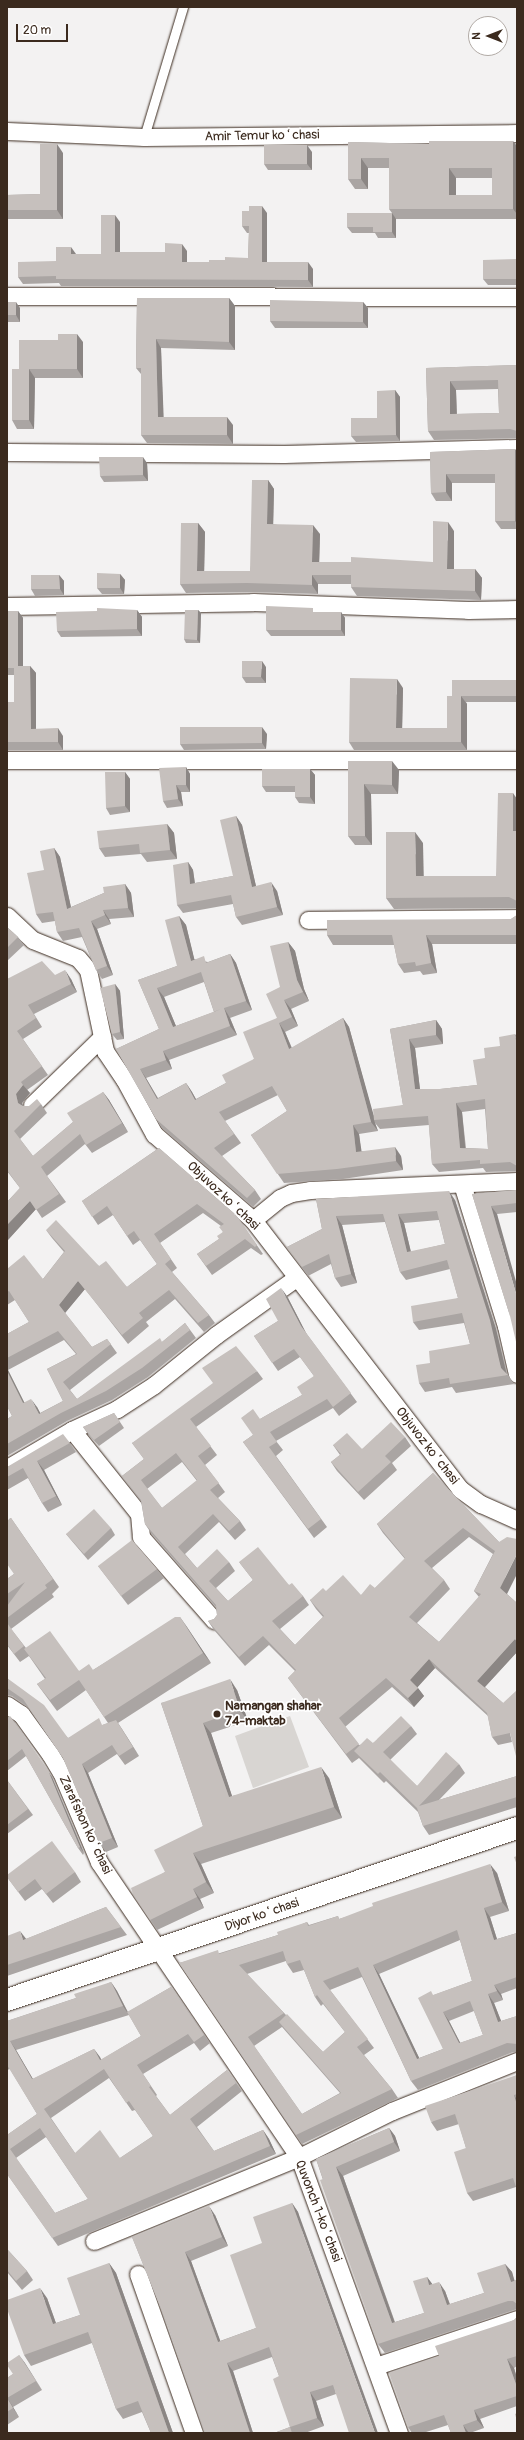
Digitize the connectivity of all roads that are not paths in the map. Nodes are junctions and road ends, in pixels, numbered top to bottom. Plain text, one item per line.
1 (183, 7) edge
2 (7, 131) edge
3 (517, 133) edge
4 (144, 137) junction
5 (7, 296) edge
6 (517, 296) edge
7 (517, 448) edge
8 (7, 452) edge
9 (7, 606) edge
10 (517, 609) edge
11 (7, 760) edge
12 (517, 760) edge
13 (7, 916) edge
14 (517, 918) edge
15 (308, 920) dead end
16 (102, 1036) junction
17 (32, 1105) edge
18 (517, 1180) edge
19 (462, 1184) junction
20 (253, 1220) junction
21 (296, 1278) junction
22 (517, 1374) edge
23 (72, 1430) junction
24 (7, 1468) edge
25 (517, 1520) edge
26 (214, 1620) edge
27 (7, 1706) edge
28 (517, 1828) edge
29 (157, 1950) junction
30 (7, 2000) edge
31 (517, 2061) edge
32 (299, 2157) junction
33 (94, 2241) dead end
34 (138, 2274) dead end
35 (517, 2319) edge
36 (376, 2366) junction
37 (194, 2433) edge
38 (399, 2433) edge

1 - 4 lane
2 - 4 street, Amir Temur koʻchasi
3 - 4 street, Amir Temur koʻchasi
5 - 6 street
7 - 8 street
9 - 10 street
11 - 12 street
13 - 16 street, Objuvoz koʻchasi
14 - 15 street
16 - 17 street
16 - 20 street, Objuvoz koʻchasi
18 - 19 street
19 - 20 street
19 - 22 street
20 - 21 street, Objuvoz koʻchasi
21 - 23 street
21 - 25 street, Objuvoz koʻchasi
23 - 24 street
23 - 26 street
27 - 29 street, Zarafshon koʻchasi
28 - 29 main road, Diyor koʻchasi
29 - 30 main road, Diyor koʻchasi
29 - 32 street, Quvonch 1-koʻchasi
31 - 32 street
32 - 33 street
32 - 36 street, Quvonch 1-koʻchasi
34 - 37 street
35 - 36 street
36 - 38 street, Quvonch 1-koʻchasi

